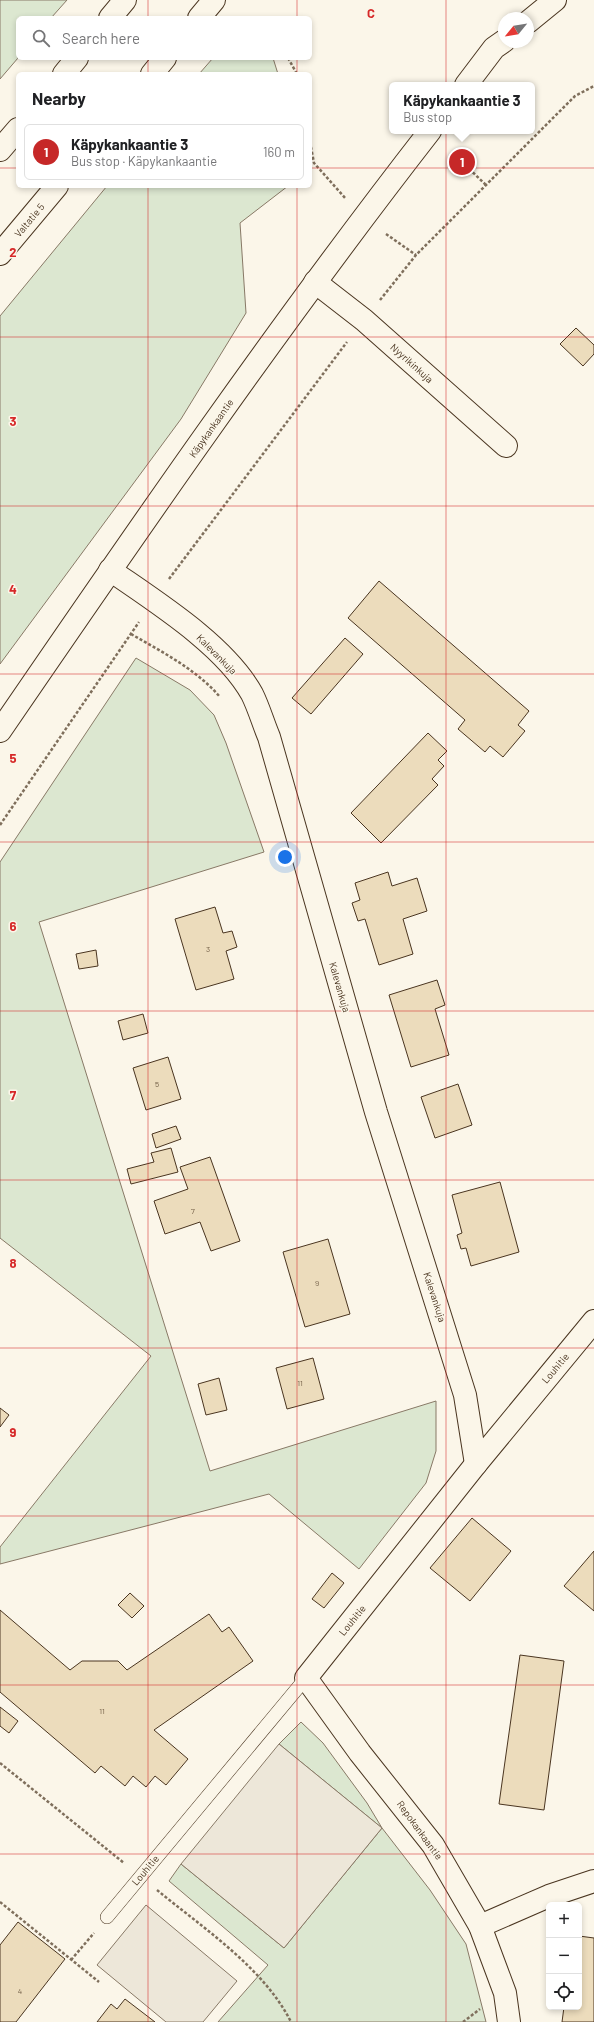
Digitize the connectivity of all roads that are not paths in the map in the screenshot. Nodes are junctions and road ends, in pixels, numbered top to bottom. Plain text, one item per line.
1 (125, 0) edge
2 (214, 0) edge
3 (555, 0) edge
4 (112, 16) edge
5 (201, 16) edge
6 (534, 17) edge
7 (498, 45) edge
8 (75, 60) edge
9 (163, 60) edge
10 (66, 72) edge
11 (154, 72) edge
12 (468, 82) edge
13 (16, 131) edge
14 (428, 134) edge
15 (0, 150) edge
16 (55, 188) edge
17 (0, 254) edge
18 (315, 282) junction
19 (506, 446) dead end
20 (110, 570) junction
21 (0, 731) edge
22 (594, 1321) edge
23 (476, 1464) junction
24 (306, 1678) junction
25 (594, 1881) edge
26 (107, 1917) road end
27 (480, 1926) junction
28 (509, 2022) edge

1 - 4 main road
2 - 5 main road
3 - 6 main road
7 - 12 main road
8 - 10 main road
9 - 11 main road
13 - 15 main road
14 - 18 main road, Käpykankaantie
16 - 17 main road, Valtatie 5
18 - 19 main road, Nyyrikinkuja
18 - 20 main road, Käpykankaantie
20 - 21 main road, Käpykankaantie
20 - 23 main road, Kalevankuja
22 - 23 main road, Louhitie
23 - 24 main road, Louhitie
24 - 26 lane, Louhitie
24 - 27 main road, Repokankaantie
25 - 27 main road
27 - 28 main road, Repokankaantie

